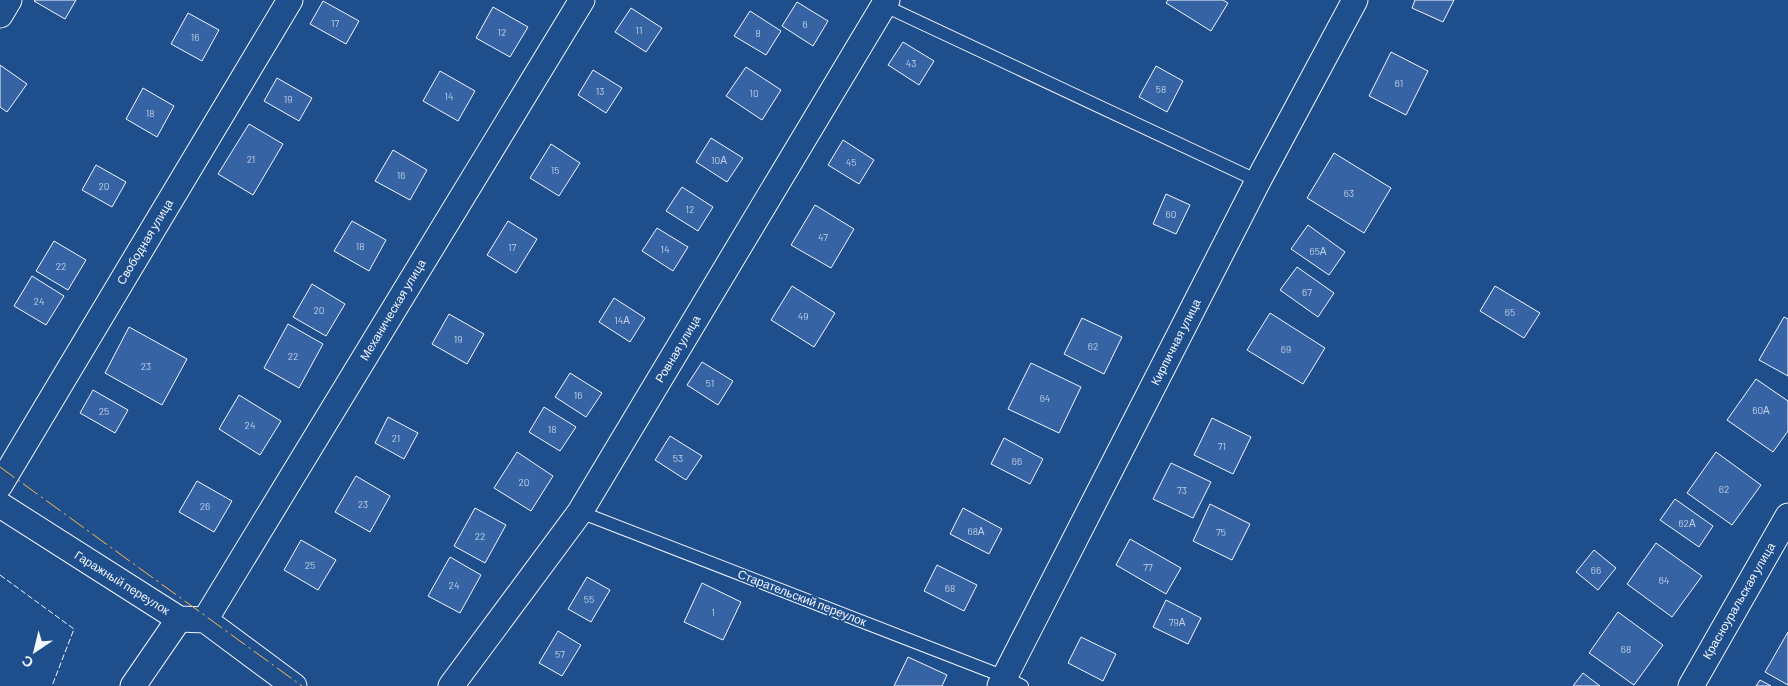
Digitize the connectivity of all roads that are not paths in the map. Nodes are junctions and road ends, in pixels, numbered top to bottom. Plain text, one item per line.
1 (8, 0) edge
2 (290, 0) edge
3 (582, 0) edge
4 (1356, 0) edge
5 (885, 2) edge
6 (0, 15) edge
7 (1258, 180) junction
8 (0, 485) edge
9 (0, 505) edge
10 (580, 512) junction
11 (1788, 516) edge
12 (179, 618) junction
13 (205, 620) junction
14 (1009, 683) edge
15 (133, 686) edge
16 (294, 686) edge
17 (451, 686) edge
18 (1691, 686) edge

1 - 6 street
2 - 8 street, Свободная улица
3 - 13 street, Механическая улица
4 - 7 street, Кирпичная улица
5 - 7 lane
5 - 10 street, Ровная улица
7 - 14 street, Кирпичная улица
9 - 12 street, Гаражный переулок
10 - 14 lane, Старательский переулок
10 - 17 street, Ровная улица
11 - 18 street, Красноуральская улица
12 - 13 street, Гаражный переулок
12 - 15 street
13 - 16 street

